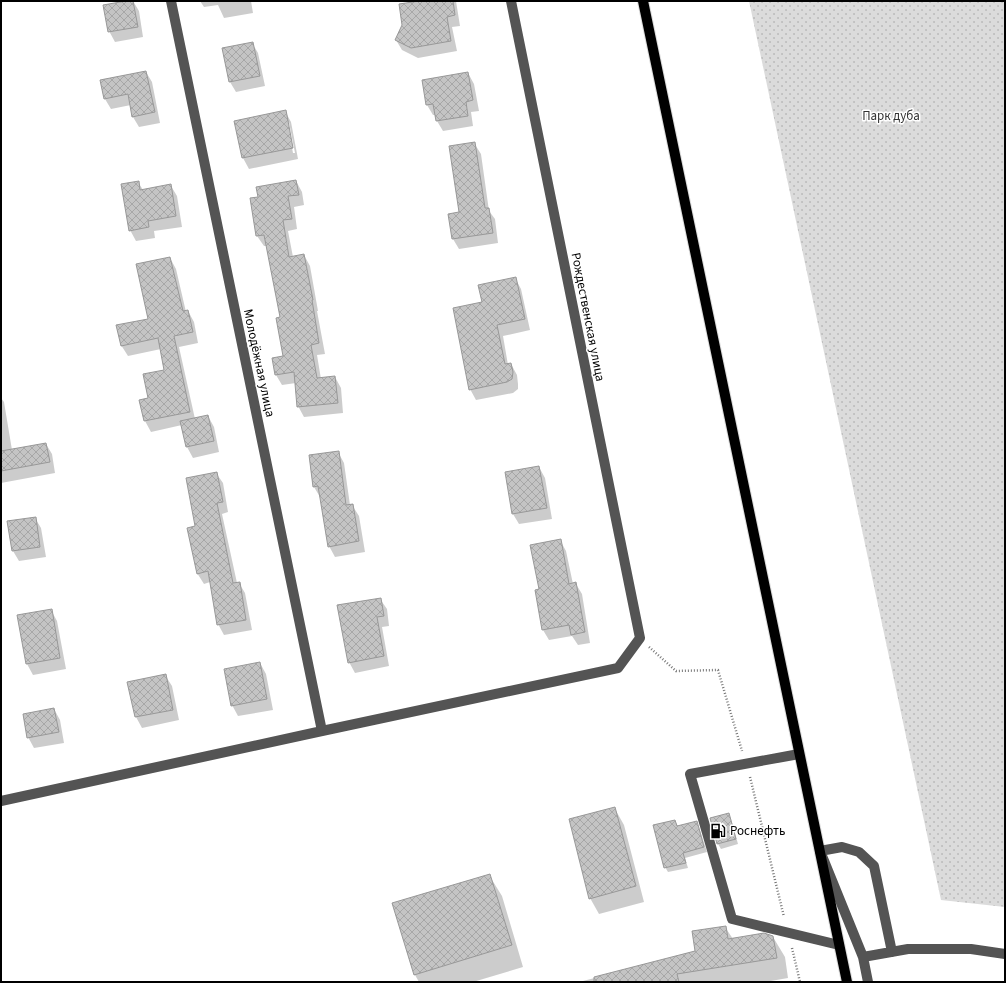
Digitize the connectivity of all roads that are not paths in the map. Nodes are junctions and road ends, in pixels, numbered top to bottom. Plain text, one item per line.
1 (171, 1) edge
2 (511, 1) edge
3 (643, 1) edge
4 (322, 731) junction
5 (799, 754) junction
6 (1, 801) edge
7 (820, 851) junction
8 (839, 945) junction
9 (892, 952) junction
10 (1005, 954) edge
11 (863, 957) junction
12 (847, 982) edge
13 (868, 982) edge

1 - 4 street, Молодёжная улица
2 - 4 street, Рождественская улица
3 - 5 main road
4 - 6 street
5 - 7 main road
5 - 8 street
7 - 8 main road
7 - 9 street
7 - 11 street
8 - 12 main road
9 - 10 street
9 - 11 street
11 - 13 street

